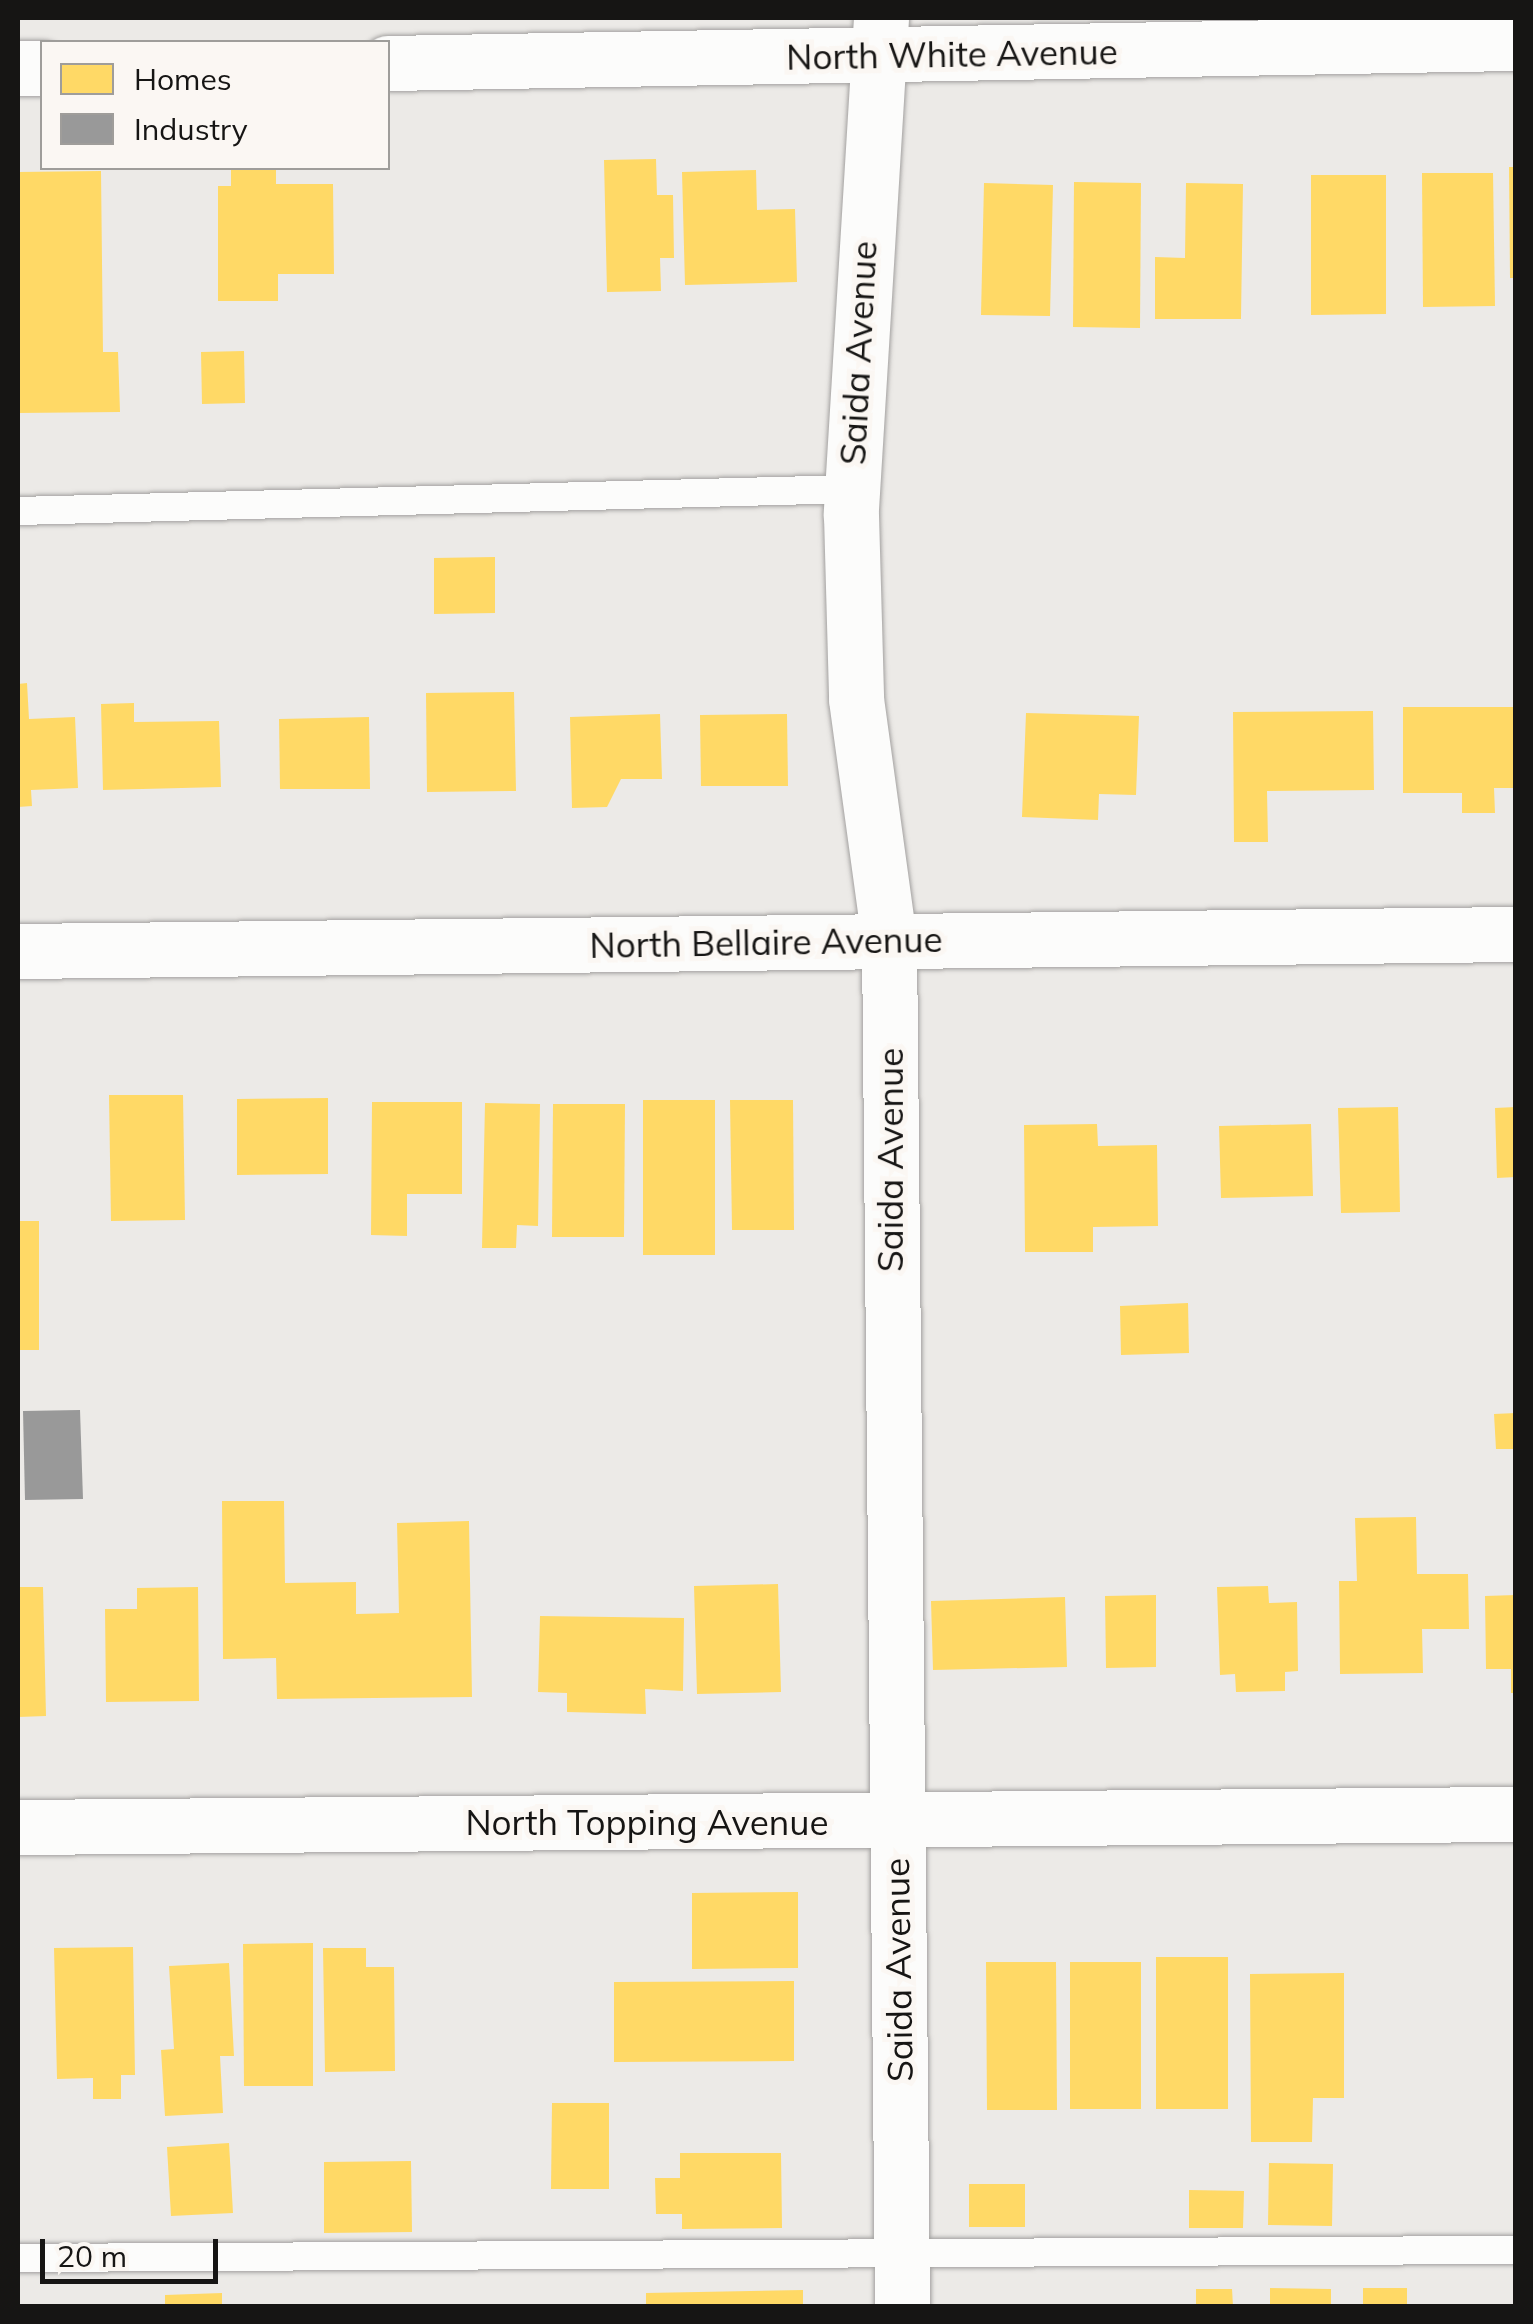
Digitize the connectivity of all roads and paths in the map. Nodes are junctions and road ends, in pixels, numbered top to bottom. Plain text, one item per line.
1 (881, 36) edge
2 (1516, 43) edge
3 (390, 63) edge
4 (852, 490) junction
5 (18, 510) edge
6 (1516, 934) edge
7 (889, 941) junction
8 (18, 951) edge
9 (1516, 1814) edge
10 (896, 1820) junction
11 (18, 1828) edge
12 (1516, 2250) edge
13 (902, 2251) junction
14 (18, 2258) edge
15 (902, 2306) edge

1 - 2 street, North White Avenue
1 - 3 street, North White Avenue
1 - 4 street, Saida Avenue
4 - 5 lane
4 - 7 street, Saida Avenue
6 - 7 street, North Bellaire Avenue
7 - 8 street, North Bellaire Avenue
7 - 10 street, Saida Avenue
9 - 10 street, North Topping Avenue
10 - 11 street, North Topping Avenue
10 - 13 street, Saida Avenue
12 - 13 lane
13 - 14 lane
13 - 15 street, Saida Avenue

